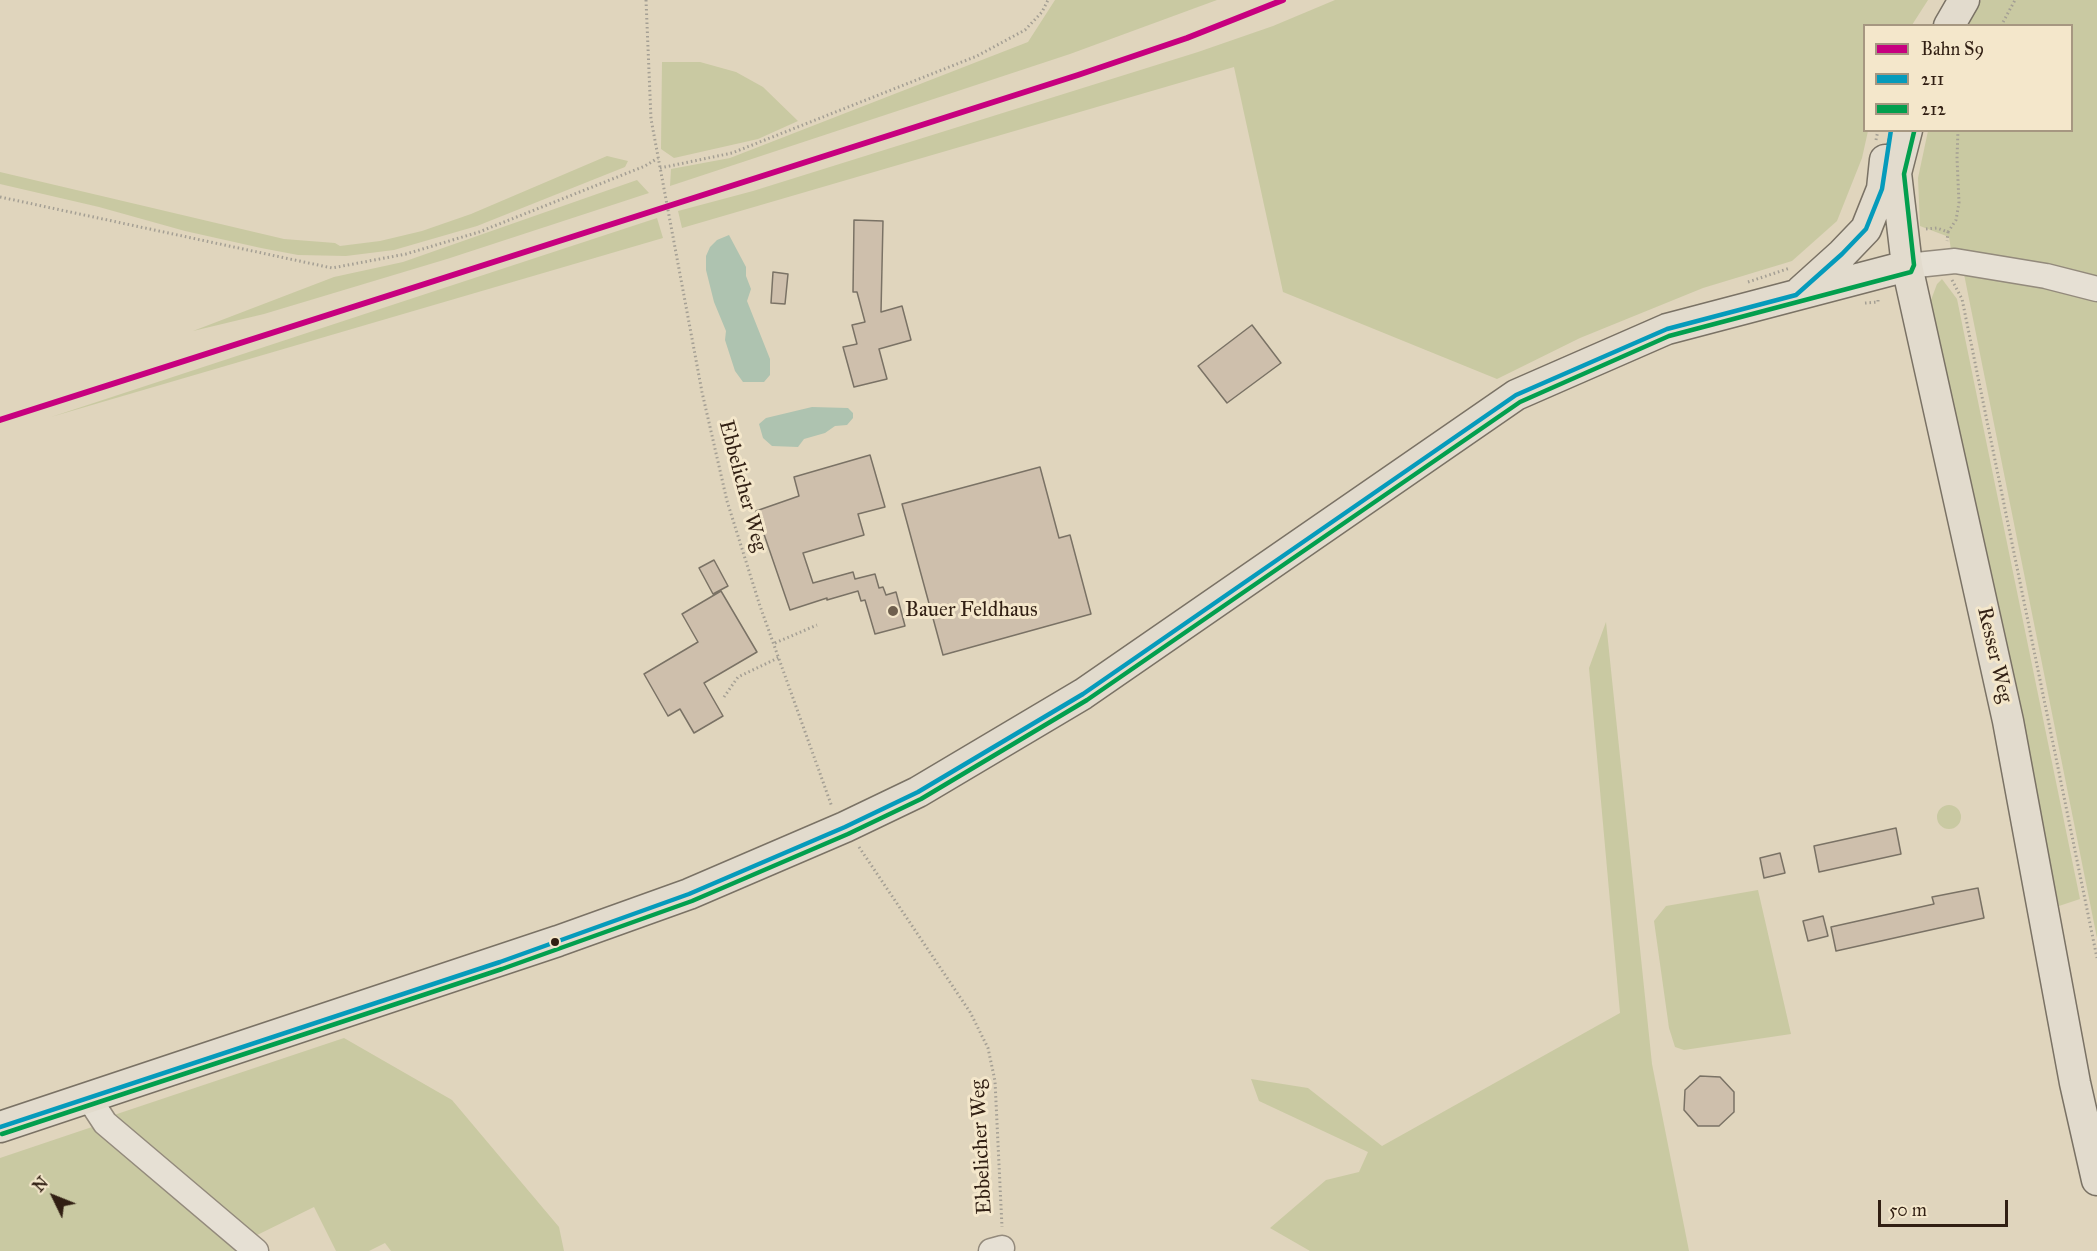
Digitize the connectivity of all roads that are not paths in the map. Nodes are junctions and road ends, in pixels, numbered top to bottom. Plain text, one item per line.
1 (1964, 0) edge
2 (1950, 24) edge
3 (1891, 132) edge
4 (1906, 132) edge
5 (1907, 266) junction
6 (2097, 290) edge
7 (1796, 295) junction
8 (88, 1097) junction
9 (0, 1127) edge
10 (2097, 1180) edge
11 (256, 1251) edge

1 - 2 main road
3 - 7 main road
4 - 5 main road, Resser Weg
5 - 6 street
5 - 7 main road
5 - 10 main road, Resser Weg
7 - 8 main road
8 - 9 main road
8 - 11 street

